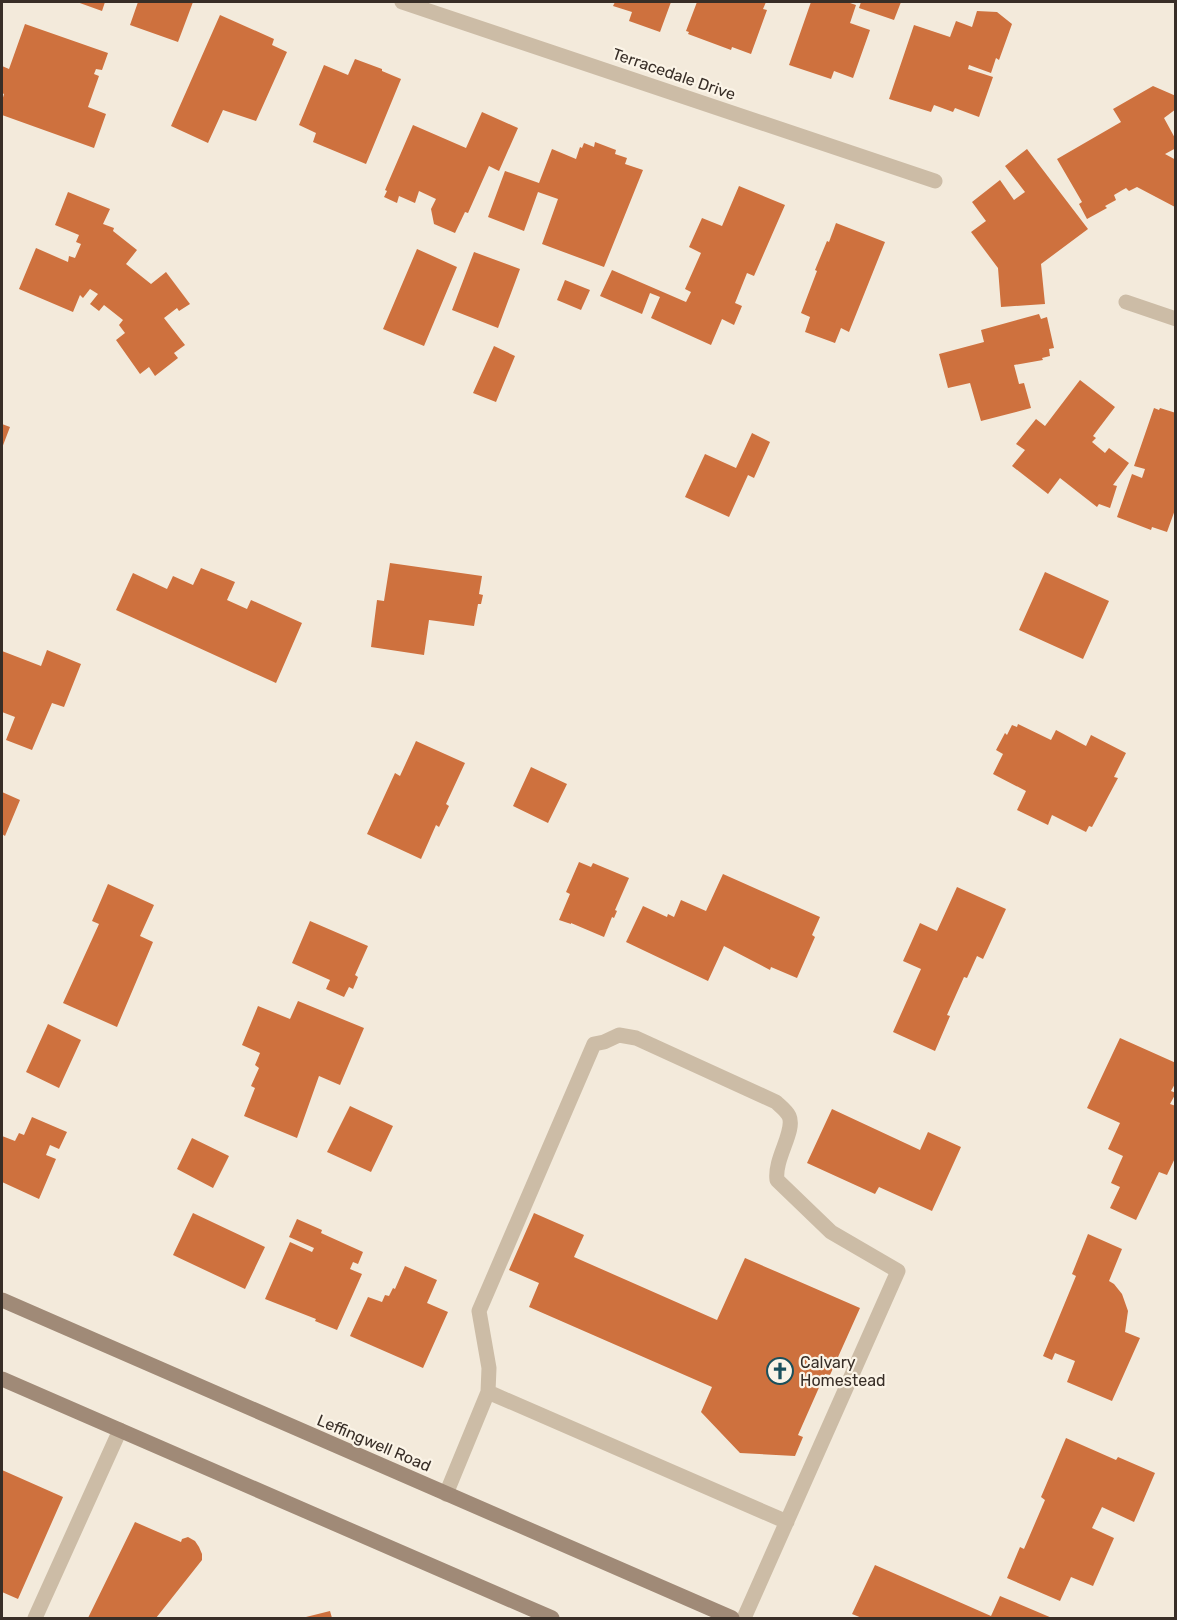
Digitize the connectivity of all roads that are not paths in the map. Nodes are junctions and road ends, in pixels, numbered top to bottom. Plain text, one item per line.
1 (402, 2) edge
2 (935, 181) dead end
3 (1126, 302) dead end
4 (1176, 319) edge
5 (2, 1300) edge
6 (2, 1379) edge
7 (488, 1392) junction
8 (120, 1430) junction
9 (446, 1494) junction
10 (787, 1522) junction
11 (35, 1618) edge
12 (552, 1618) edge
13 (732, 1618) edge
14 (744, 1618) edge

1 - 2 street, Terracedale Drive
3 - 4 street
5 - 9 main road, Leffingwell Road
6 - 8 main road
7 - 9 street
7 - 10 street
7 - 10 street
8 - 11 street
8 - 12 main road
9 - 13 main road, Leffingwell Road
10 - 14 street

